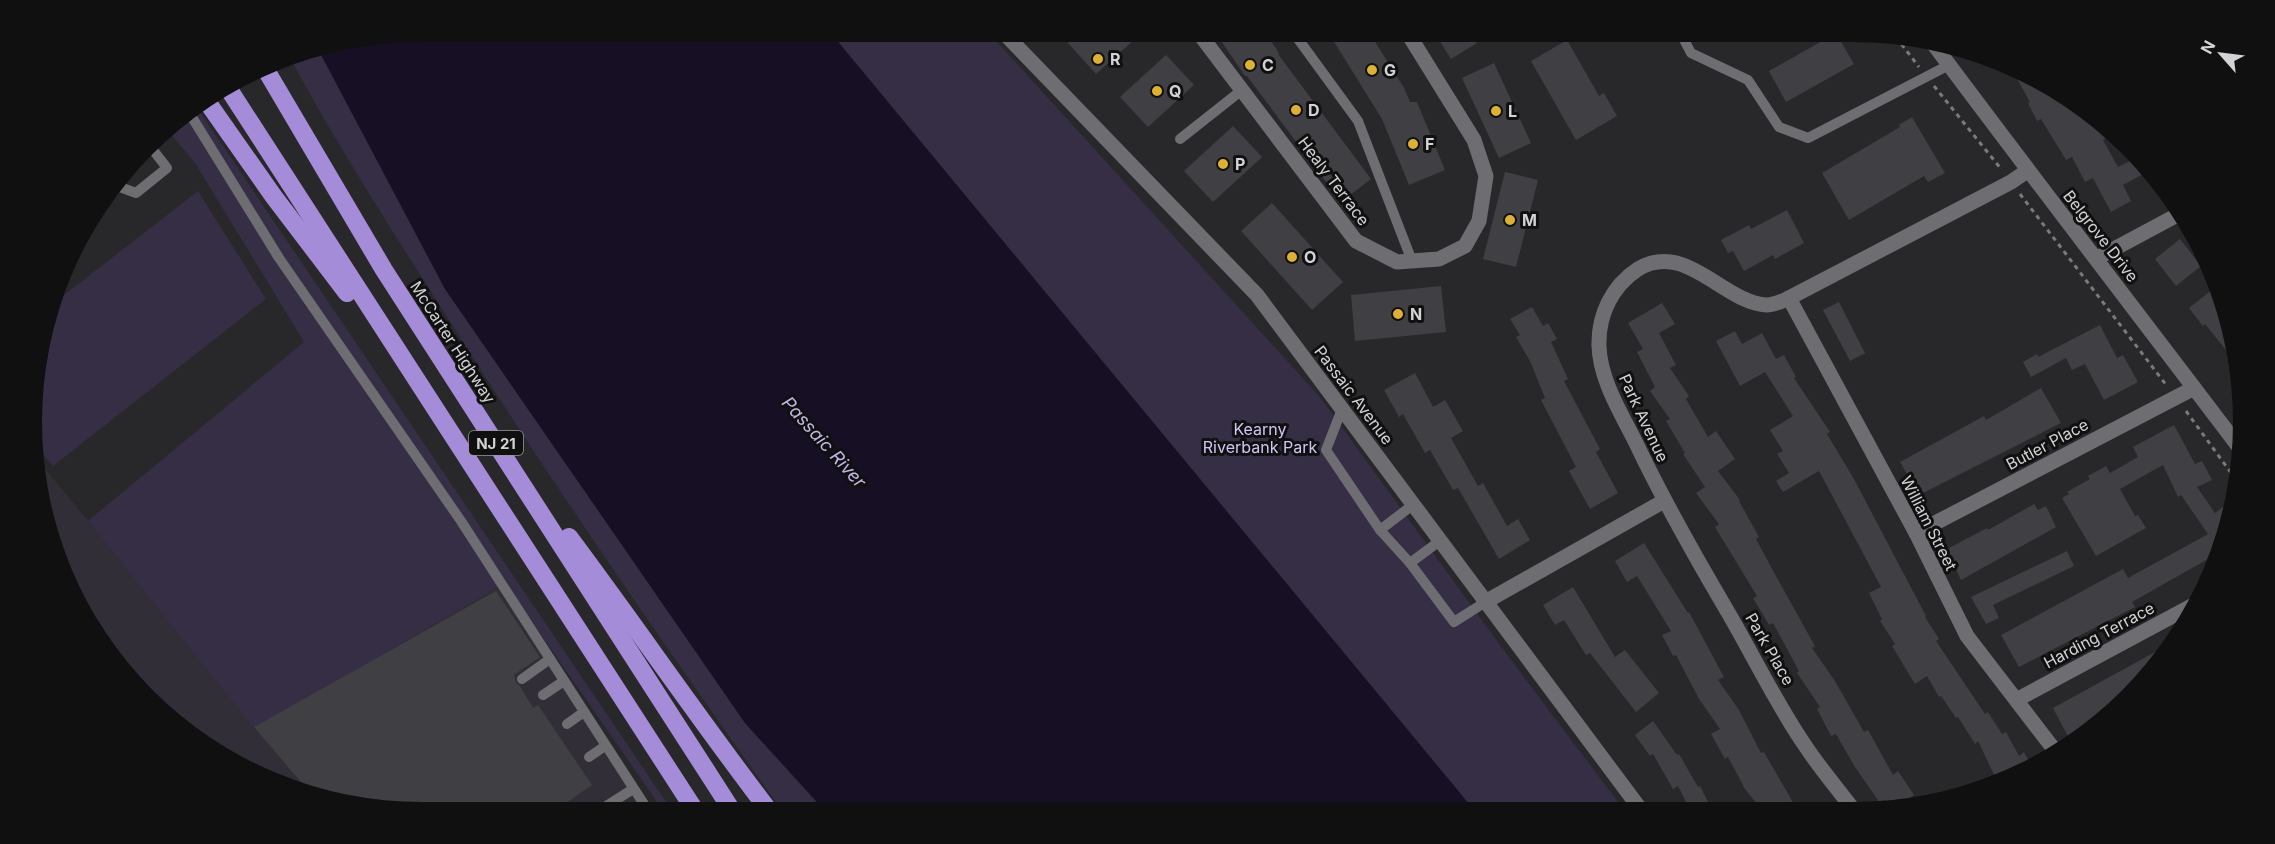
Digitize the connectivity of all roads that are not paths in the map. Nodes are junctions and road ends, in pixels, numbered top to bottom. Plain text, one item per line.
1 (1013, 42) edge
2 (1205, 42) edge
3 (1300, 42) edge
4 (1413, 42) edge
5 (1685, 42) edge
6 (1939, 52) edge
7 (1949, 65) junction
8 (269, 75) edge
9 (1242, 90) junction
10 (231, 93) edge
11 (210, 106) edge
12 (193, 119) edge
13 (1180, 139) dead end
14 (154, 152) edge
15 (2027, 171) junction
16 (123, 188) edge
17 (2173, 217) edge
18 (2097, 258) junction
19 (1412, 261) junction
20 (1788, 298) junction
21 (2194, 388) junction
22 (424, 392) junction
23 (468, 401) junction
24 (1342, 409) junction
25 (2232, 438) edge
26 (1664, 501) junction
27 (1414, 504) junction
28 (1380, 530) junction
29 (1916, 533) junction
30 (1441, 540) junction
31 (1410, 563) junction
32 (1487, 601) junction
33 (2183, 611) edge
34 (550, 659) junction
35 (522, 679) dead end
36 (564, 681) junction
37 (543, 695) dead end
38 (2018, 699) junction
39 (584, 712) junction
40 (567, 724) dead end
41 (605, 746) junction
42 (2052, 746) edge
43 (589, 757) dead end
44 (633, 789) junction
45 (613, 802) edge
46 (642, 802) edge
47 (690, 802) edge
48 (727, 802) edge
49 (763, 802) edge
50 (1635, 802) edge
51 (1848, 802) edge

1 - 24 street, Passaic Avenue
2 - 9 street, Healy Terrace
3 - 19 lane
4 - 19 street, Healy Terrace
5 - 7 lane
6 - 7 street, Belgrove Drive
7 - 15 street, Belgrove Drive
8 - 23 highway, McCarter Highway / NJ 21
9 - 13 lane
9 - 19 street, Healy Terrace
10 - 22 highway, NJ 21
11 - 22 highway
12 - 34 lane
14 - 16 lane
15 - 18 street, Belgrove Drive
15 - 20 street, Park Avenue
17 - 18 street
18 - 21 street, Belgrove Drive
20 - 26 street, Park Avenue
20 - 29 street, William Street
21 - 25 street, Belgrove Drive
21 - 29 street, Butler Place
22 - 47 highway, NJ 21
23 - 48 highway, McCarter Highway / NJ 21
23 - 49 highway
24 - 27 street, Passaic Avenue
24 - 28 lane
26 - 32 street
26 - 51 street, Park Place
27 - 28 lane
27 - 30 street, Passaic Avenue
28 - 31 lane
29 - 38 street, William Street
30 - 31 lane
30 - 32 street, Passaic Avenue
31 - 32 lane
32 - 50 street, Passaic Avenue
33 - 38 street, Harding Terrace
34 - 35 lane
34 - 36 lane
36 - 37 lane
36 - 39 lane
38 - 42 street, William Street
39 - 40 lane
39 - 41 lane
41 - 43 lane
41 - 44 lane
44 - 45 lane
44 - 46 lane

